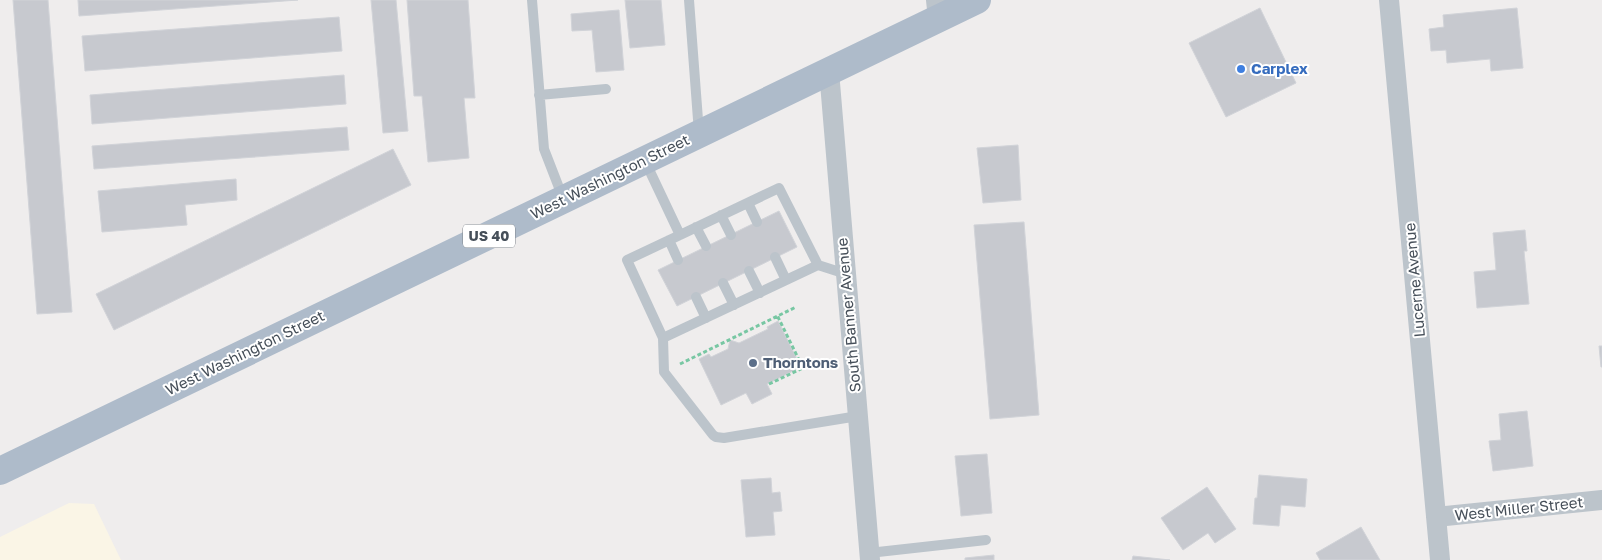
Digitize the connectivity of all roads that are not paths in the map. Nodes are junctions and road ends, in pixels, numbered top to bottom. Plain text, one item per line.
1 (532, 0) edge
2 (689, 0) edge
3 (977, 0) edge
4 (1390, 0) edge
5 (937, 9) edge
6 (829, 71) junction
7 (606, 89) dead end
8 (539, 96) junction
9 (699, 134) junction
10 (645, 160) junction
11 (563, 199) junction
12 (748, 203) junction
13 (720, 215) junction
14 (757, 222) dead end
15 (696, 227) junction
16 (680, 235) junction
17 (731, 235) dead end
18 (669, 240) junction
19 (706, 246) dead end
20 (775, 258) dead end
21 (678, 260) dead end
22 (818, 265) junction
23 (748, 271) dead end
24 (846, 274) junction
25 (786, 280) junction
26 (724, 283) dead end
27 (760, 293) junction
28 (696, 296) dead end
29 (734, 305) junction
30 (706, 318) junction
31 (663, 338) junction
32 (858, 416) junction
33 (0, 471) edge
34 (1602, 500) edge
35 (1436, 517) junction
36 (986, 540) dead end
37 (869, 556) edge
38 (1440, 560) edge

1 - 8 lane
2 - 9 lane
3 - 5 main road, West Washington Street / US 40
4 - 35 street, Lucerne Avenue
5 - 6 main road, West Washington Street / US 40
6 - 9 main road, West Washington Street / US 40
6 - 24 street, South Banner Avenue
7 - 8 lane
8 - 11 lane
9 - 10 main road, West Washington Street / US 40
10 - 11 main road, West Washington Street / US 40
10 - 16 lane
11 - 33 main road, West Washington Street / US 40
12 - 13 lane
12 - 14 lane
12 - 22 lane
13 - 15 lane
13 - 17 lane
15 - 16 lane
15 - 19 lane
16 - 18 lane
18 - 21 lane
18 - 31 lane
20 - 25 lane
22 - 24 lane
22 - 25 lane
23 - 27 lane
24 - 32 street, South Banner Avenue
25 - 27 lane
26 - 29 lane
27 - 29 lane
28 - 30 lane
29 - 30 lane
30 - 31 lane
31 - 32 lane
32 - 37 street, South Banner Avenue
34 - 35 street, West Miller Street
35 - 38 street, Lucerne Avenue
36 - 37 lane

